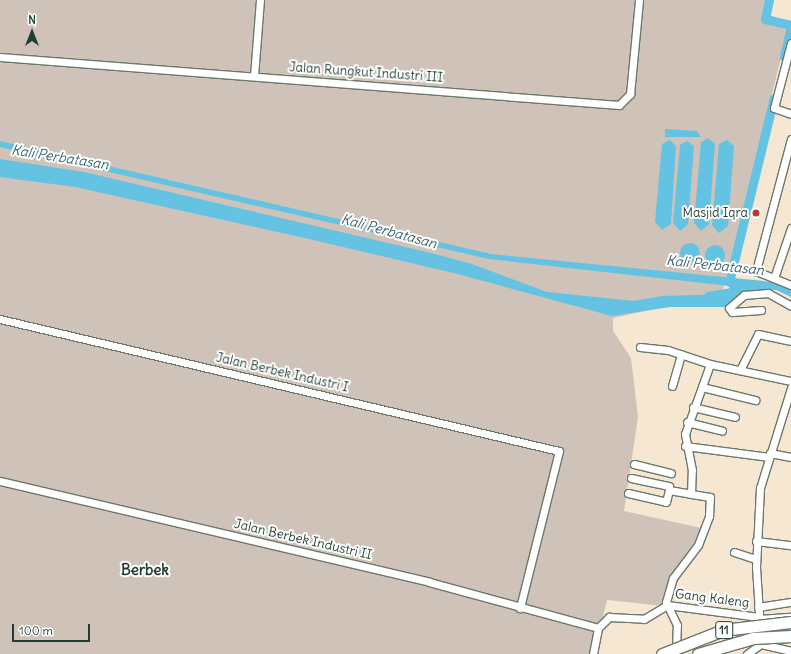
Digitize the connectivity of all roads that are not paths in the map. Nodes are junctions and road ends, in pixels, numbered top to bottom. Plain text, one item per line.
1 (260, 0) edge
2 (639, 0) edge
3 (791, 43) edge
4 (0, 57) edge
5 (788, 71) edge
6 (254, 76) junction
7 (791, 114) edge
8 (791, 139) edge
9 (791, 228) edge
10 (774, 278) junction
11 (791, 285) edge
12 (791, 306) edge
13 (761, 310) dead end
14 (0, 319) edge
15 (791, 341) edge
16 (640, 347) dead end
17 (681, 354) junction
18 (710, 364) junction
19 (740, 370) junction
20 (791, 381) edge
21 (672, 386) dead end
22 (702, 387) junction
23 (791, 388) edge
24 (790, 396) edge
25 (755, 400) dead end
26 (693, 407) junction
27 (735, 417) dead end
28 (687, 422) junction
29 (722, 431) dead end
30 (685, 446) junction
31 (770, 455) junction
32 (791, 457) edge
33 (634, 464) dead end
34 (631, 478) dead end
35 (0, 481) edge
36 (669, 488) junction
37 (628, 493) dead end
38 (691, 494) junction
39 (756, 541) junction
40 (791, 545) edge
41 (734, 552) dead end
42 (756, 559) junction
43 (791, 602) edge
44 (667, 605) junction
45 (758, 607) junction
46 (520, 608) junction
47 (791, 617) edge
48 (759, 618) junction
49 (791, 622) edge
50 (598, 628) junction
51 (791, 636) edge
52 (760, 644) junction
53 (791, 651) edge
54 (593, 654) edge
55 (662, 654) edge
56 (675, 654) edge
57 (698, 654) edge
58 (747, 654) edge

1 - 6 street
2 - 6 street, Jalan Rungkut Industri III
3 - 5 street
4 - 6 street, Jalan Rungkut Industri III
5 - 7 street
8 - 10 street
9 - 10 street
10 - 11 street
12 - 13 street
14 - 46 street, Jalan Berbek Industri I
15 - 19 street
16 - 17 street
17 - 18 street
17 - 21 street
18 - 19 street
18 - 22 street
19 - 20 street
22 - 25 street
22 - 26 street
23 - 24 street
24 - 31 street
26 - 27 street
26 - 28 street
28 - 29 street
28 - 30 street
30 - 31 street
30 - 38 street
31 - 32 street
31 - 39 street
33 - 36 street
34 - 36 street
35 - 46 street, Jalan Berbek Industri II
36 - 37 street
36 - 38 street
38 - 44 street
39 - 40 street
39 - 42 street
41 - 42 street
42 - 45 street
43 - 45 street
44 - 48 street, Gang Kaleng
44 - 50 street, Gang Kaleng
44 - 56 street
45 - 48 street
46 - 50 street, Jalan Berbek Industri II
47 - 48 street, Gang Kaleng
48 - 52 street
49 - 55 highway, 11, bridge
50 - 54 street
51 - 57 highway, 11, bridge
52 - 53 street
52 - 58 street

